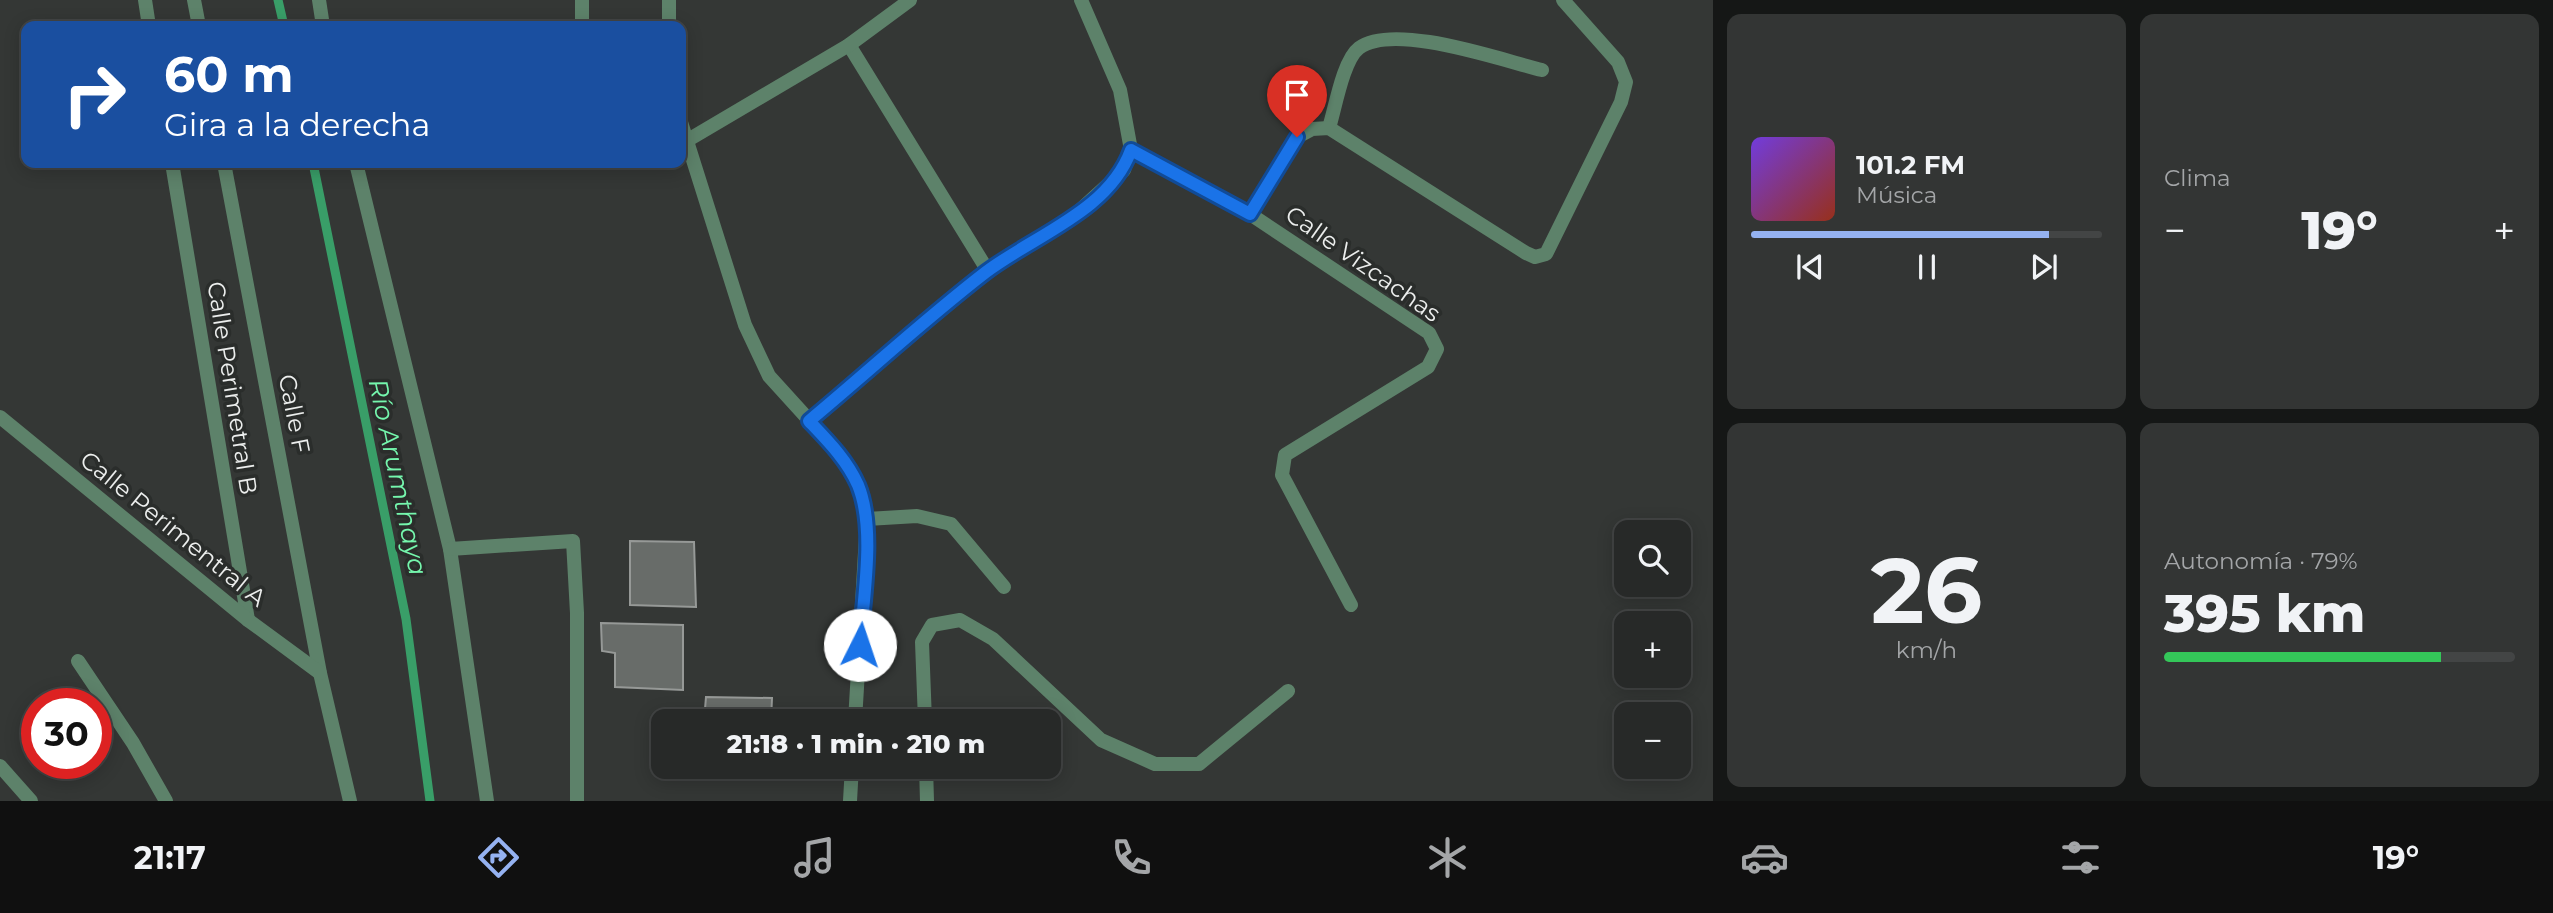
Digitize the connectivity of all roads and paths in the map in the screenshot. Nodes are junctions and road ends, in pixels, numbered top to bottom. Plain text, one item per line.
1 (145, 0) edge
2 (194, 0) edge
3 (318, 0) edge
4 (582, 0) edge
5 (669, 0) edge
6 (910, 0) edge
7 (1081, 0) edge
8 (1563, 0) edge
9 (148, 21) edge
10 (198, 21) edge
11 (322, 21) edge
12 (582, 21) edge
13 (669, 21) edge
14 (849, 45) junction
15 (1542, 70) dead end
16 (1329, 128) junction
17 (686, 135) edge
18 (688, 140) junction
19 (1131, 150) junction
20 (173, 168) edge
21 (225, 168) edge
22 (357, 168) edge
23 (1250, 214) junction
24 (988, 271) junction
25 (0, 417) edge
26 (809, 421) junction
27 (867, 519) junction
28 (450, 549) junction
29 (1004, 587) dead end
30 (1351, 605) dead end
31 (247, 620) junction
32 (78, 661) dead end
33 (320, 673) junction
34 (1288, 691) dead end
35 (856, 709) edge
36 (925, 709) edge
37 (0, 766) edge
38 (851, 779) edge
39 (926, 779) edge
40 (31, 801) edge
41 (166, 801) edge
42 (350, 801) edge
43 (487, 801) edge
44 (577, 801) edge
45 (850, 801) edge
46 (927, 801) edge

1 - 9 street
2 - 10 street
3 - 11 street
4 - 12 street
5 - 13 street
6 - 14 street
7 - 19 street
8 - 16 street
14 - 18 street
14 - 24 street
15 - 16 street
16 - 23 street
17 - 18 street
18 - 26 street
19 - 23 street, Calle Vizcachas
19 - 24 street
20 - 31 street, Calle Perimetral B
21 - 33 street, Calle F
22 - 28 street
23 - 30 street, Calle Vizcachas
24 - 26 street
25 - 31 street, Calle Perimentral A
26 - 27 street
27 - 29 street
27 - 35 street
28 - 43 street
28 - 44 street
31 - 33 street, Calle Perimentral A
32 - 41 street
33 - 42 street, Calle F
34 - 36 street
37 - 40 street
38 - 45 street
39 - 46 street

